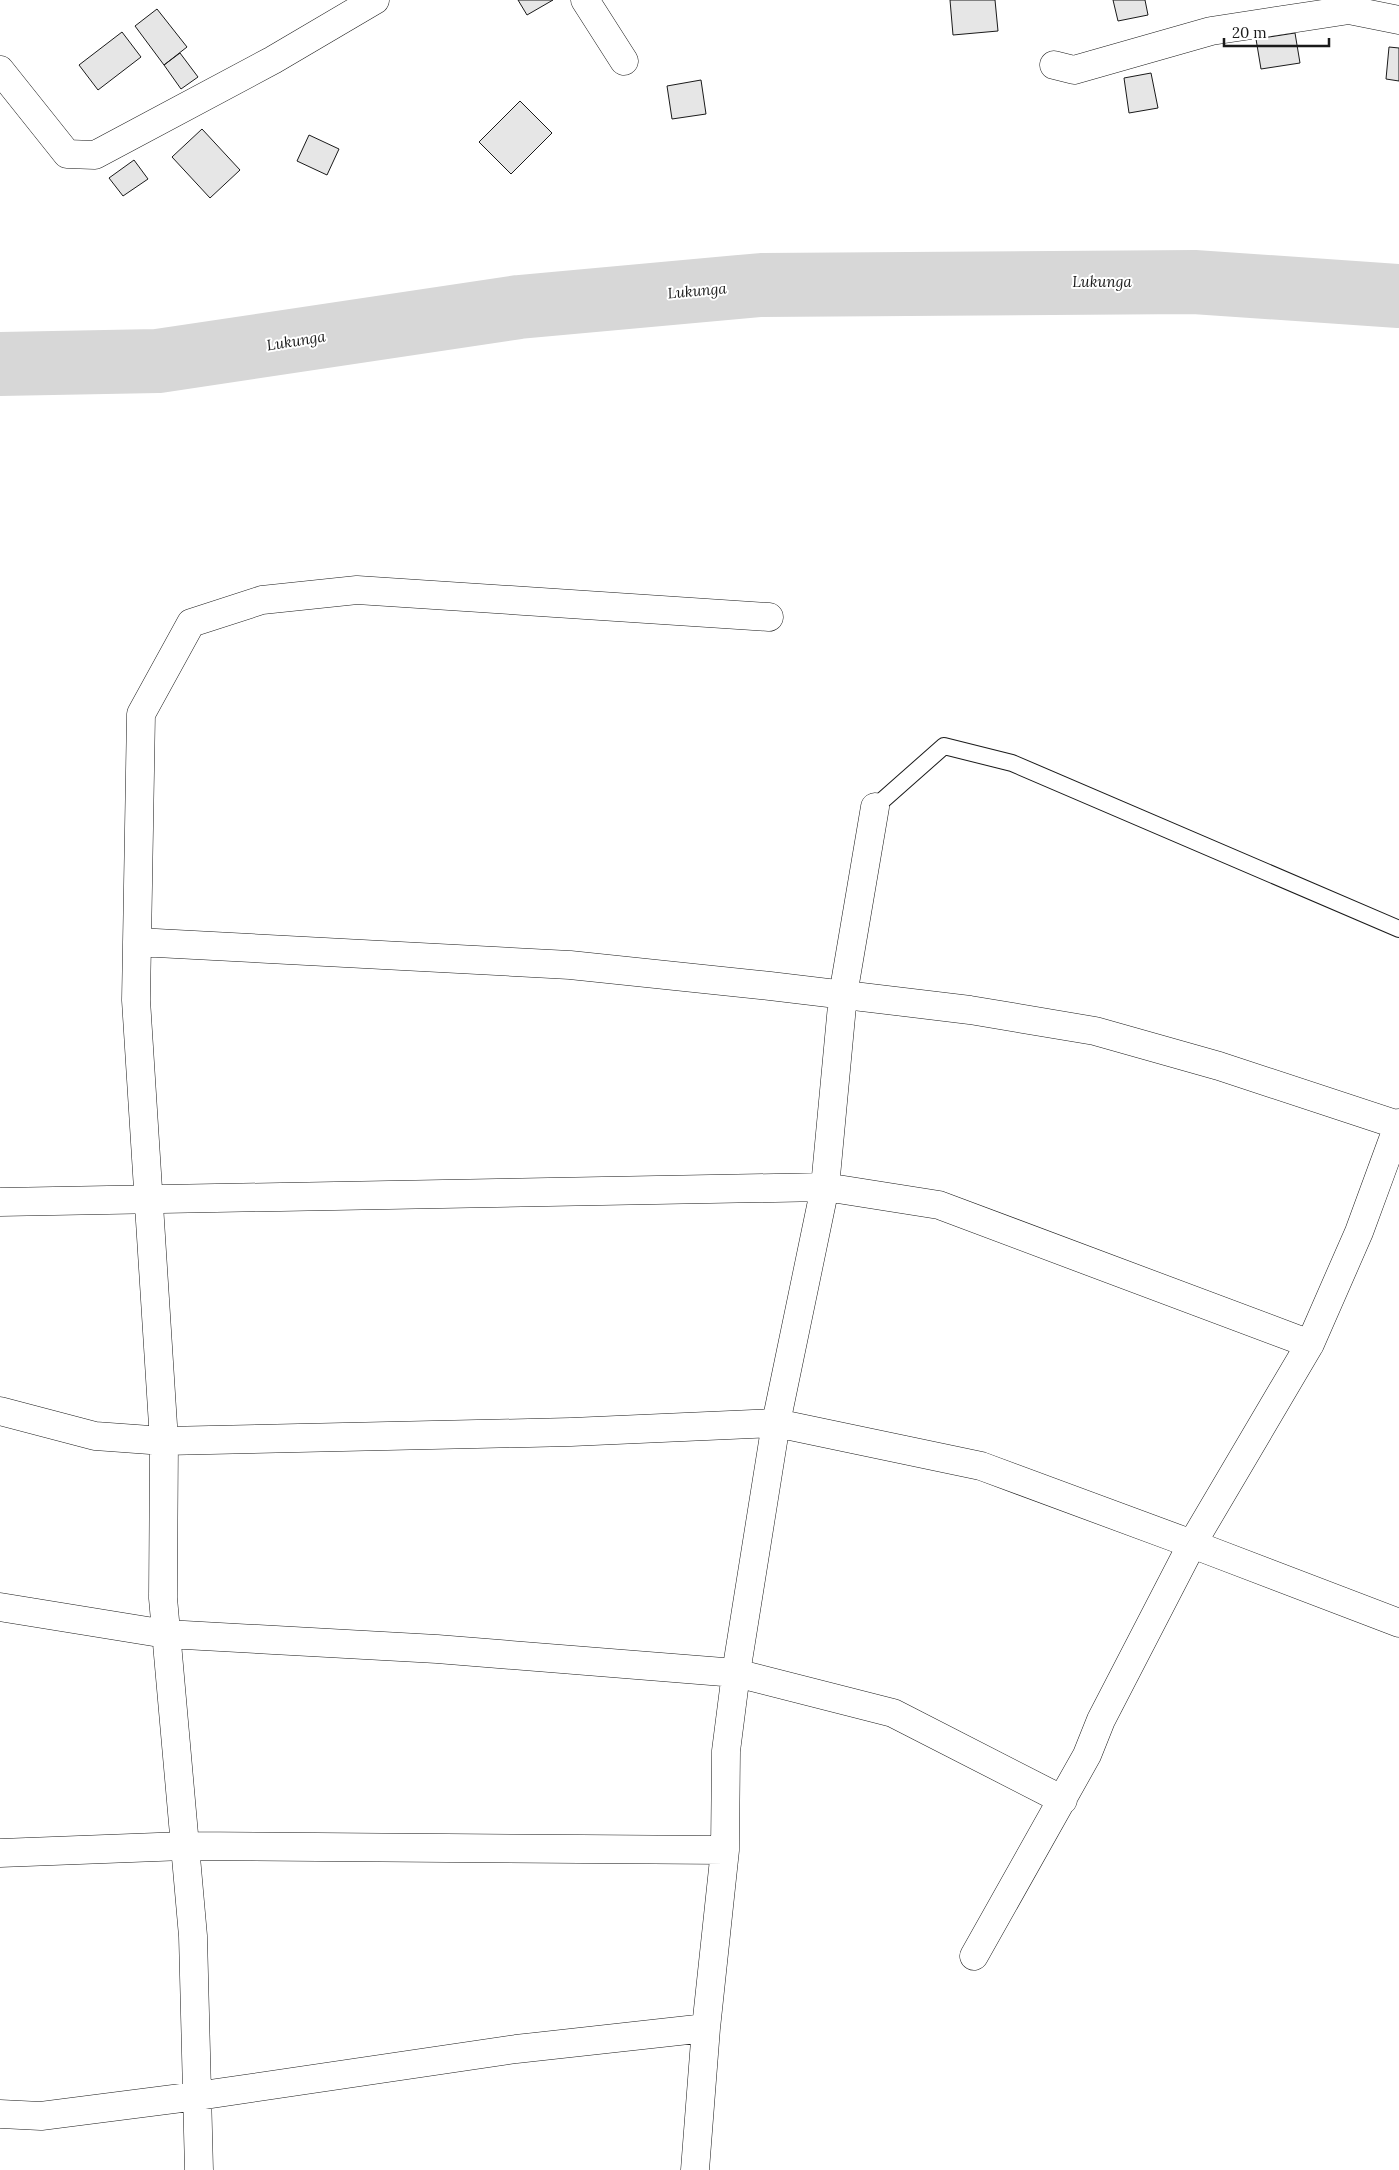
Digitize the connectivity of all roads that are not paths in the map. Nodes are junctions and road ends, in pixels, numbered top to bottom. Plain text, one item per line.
1 (375, 0) edge
2 (585, 0) edge
3 (1351, 5) edge
4 (1399, 20) edge
5 (624, 61) dead end
6 (1054, 65) dead end
7 (0, 70) edge
8 (769, 617) dead end
9 (875, 807) joint
10 (1399, 929) edge
11 (136, 942) junction
12 (843, 995) junction
13 (1398, 1124) edge
14 (824, 1187) junction
15 (148, 1199) junction
16 (0, 1202) edge
17 (1310, 1344) junction
18 (0, 1411) edge
19 (776, 1424) junction
20 (164, 1441) junction
21 (1192, 1544) junction
22 (0, 1607) edge
23 (1399, 1623) edge
24 (166, 1634) junction
25 (736, 1673) junction
26 (1063, 1800) junction
27 (184, 1846) junction
28 (725, 1850) junction
29 (0, 1852) edge
30 (974, 1956) dead end
31 (706, 2028) junction
32 (197, 2096) junction
33 (0, 2114) edge
34 (199, 2170) edge
35 (695, 2170) edge

1 - 7 street
2 - 5 street
3 - 4 street
3 - 6 street
8 - 11 street
9 - 10 lane
9 - 12 street
11 - 12 street
11 - 15 street
12 - 13 street
12 - 14 street
13 - 17 street
14 - 15 street
14 - 17 street
14 - 19 street
15 - 16 street
15 - 20 street
17 - 21 street
18 - 20 street
19 - 20 street
19 - 21 street
19 - 25 street
20 - 24 street
21 - 23 street
21 - 26 street
22 - 24 street
24 - 25 street
24 - 27 street
25 - 26 street
25 - 28 street
26 - 30 street
27 - 28 street
27 - 29 street
27 - 32 street
28 - 31 street
31 - 32 street
31 - 35 street
32 - 33 street
32 - 34 street

